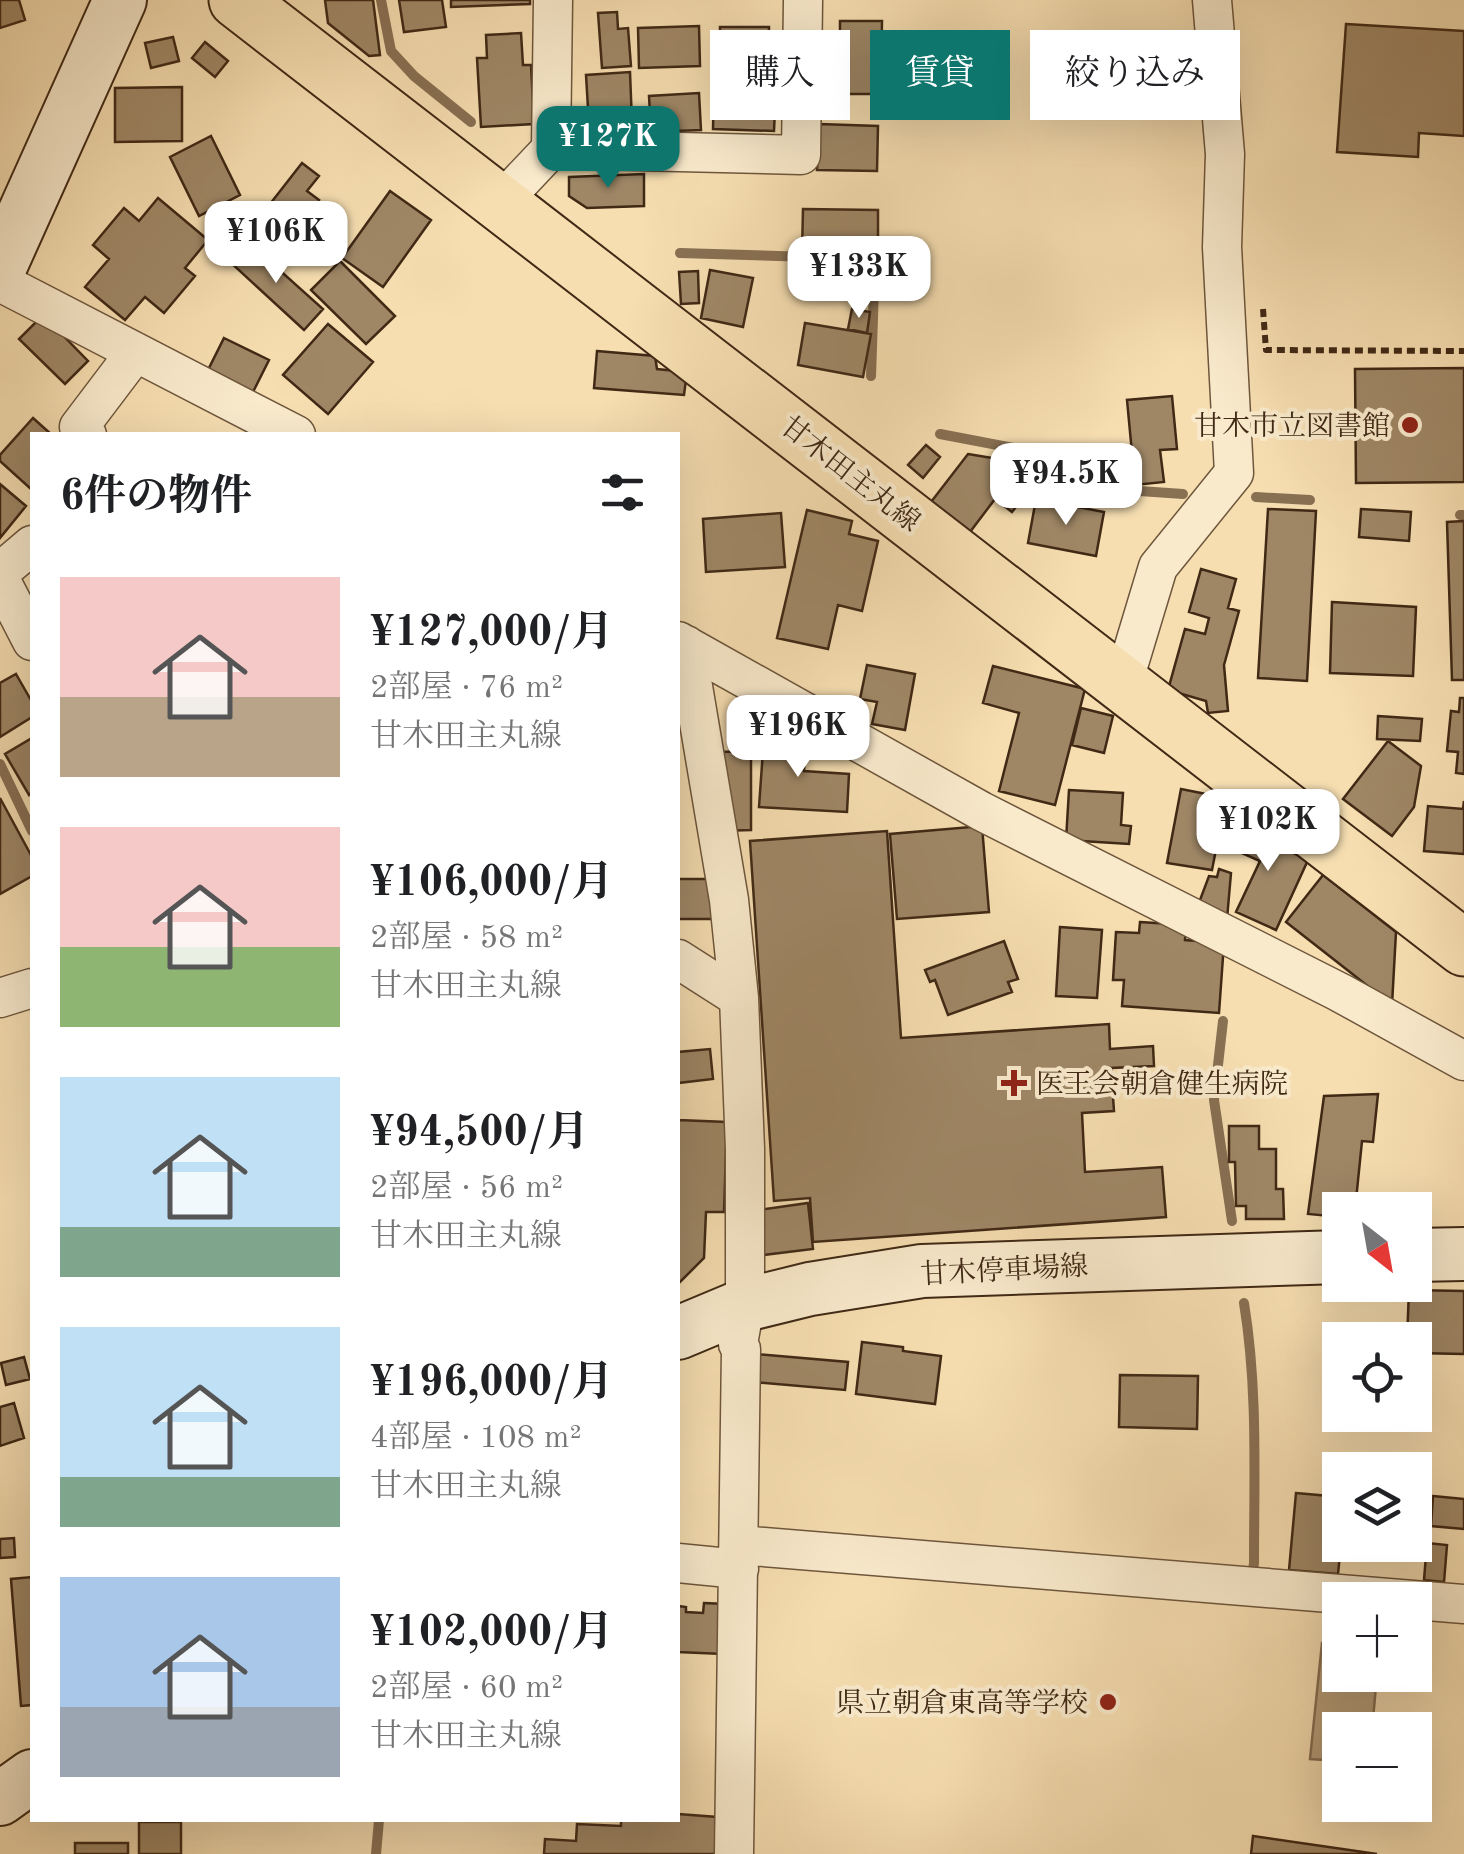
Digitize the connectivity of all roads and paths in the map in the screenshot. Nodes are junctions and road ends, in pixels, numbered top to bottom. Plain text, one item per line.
1 (120, 0) edge
2 (237, 0) edge
3 (553, 0) edge
4 (803, 0) edge
5 (1212, 0) edge
6 (552, 149) junction
7 (500, 203) junction
8 (0, 267) edge
9 (0, 282) edge
10 (1262, 293) dead end
11 (1464, 351) edge
12 (134, 353) junction
13 (84, 432) edge
14 (291, 432) edge
15 (30, 547) edge
16 (0, 576) edge
17 (30, 637) edge
18 (682, 643) edge
19 (1123, 683) junction
20 (1464, 948) edge
21 (680, 960) edge
22 (30, 989) edge
23 (0, 998) edge
24 (739, 998) junction
25 (1464, 1061) edge
26 (1464, 1254) edge
27 (1432, 1255) edge
28 (1322, 1259) edge
29 (745, 1305) junction
30 (680, 1332) edge
31 (739, 1557) junction
32 (680, 1564) edge
33 (1464, 1604) edge
34 (30, 1777) edge
35 (0, 1799) edge
36 (734, 1854) edge

1 - 8 main road
2 - 7 main road, 甘木田主丸線
3 - 6 street
4 - 6 street
5 - 19 street
6 - 7 street
7 - 19 main road, 甘木田主丸線
9 - 12 street
10 - 11 path
12 - 13 street
12 - 14 street
15 - 16 street
16 - 17 street
18 - 24 street
18 - 25 street
19 - 20 main road, 甘木田主丸線
21 - 24 street
22 - 23 street
24 - 29 street
26 - 27 main road
28 - 29 main road, 甘木停車場線
29 - 30 main road, 甘木停車場線
29 - 31 street
31 - 32 street
31 - 33 street
31 - 36 street
34 - 35 main road

